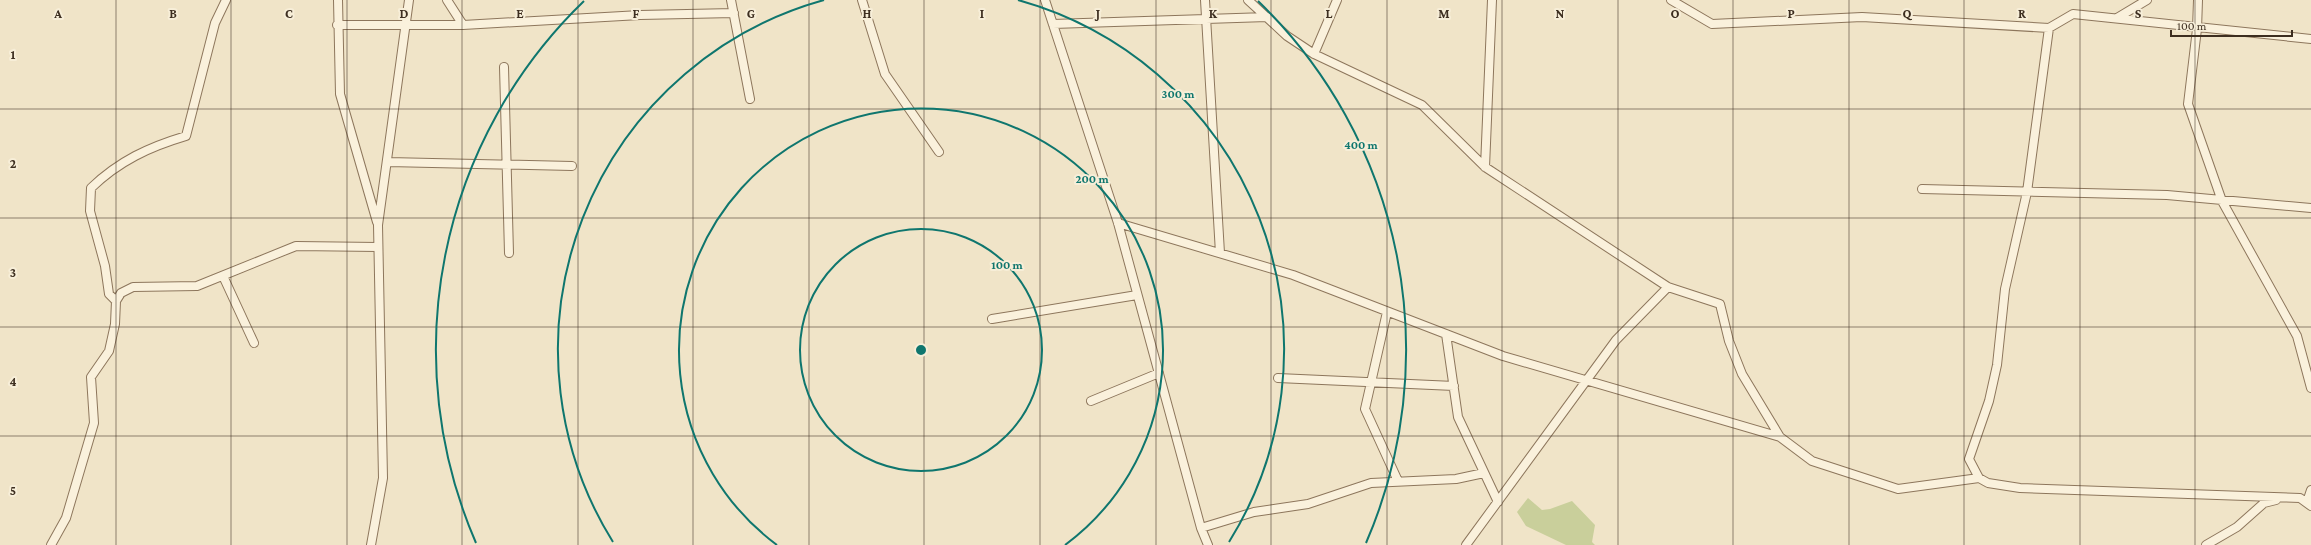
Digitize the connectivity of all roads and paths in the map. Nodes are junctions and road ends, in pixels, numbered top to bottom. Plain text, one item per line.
1 (226, 0) edge
2 (338, 0) edge
3 (409, 0) edge
4 (447, 0) edge
5 (731, 0) edge
6 (862, 0) edge
7 (1045, 0) edge
8 (1205, 0) edge
9 (1248, 0) edge
10 (1337, 0) edge
11 (1492, 0) edge
12 (1671, 0) edge
13 (2147, 0) edge
14 (2198, 0) edge
15 (734, 13) junction
16 (1267, 17) junction
17 (2117, 18) junction
18 (1206, 20) junction
19 (1053, 24) junction
20 (337, 25) junction
21 (405, 26) junction
22 (463, 26) junction
23 (2049, 28) junction
24 (2198, 28) junction
25 (2311, 39) edge
26 (1314, 54) junction
27 (504, 67) dead end
28 (750, 99) dead end
29 (939, 152) dead end
30 (388, 162) junction
31 (507, 165) junction
32 (572, 166) dead end
33 (1485, 167) junction
34 (1922, 189) dead end
35 (2027, 192) junction
36 (2222, 201) junction
37 (2311, 208) edge
38 (1118, 223) junction
39 (378, 225) junction
40 (378, 247) junction
41 (509, 253) dead end
42 (1220, 253) junction
43 (223, 276) junction
44 (1668, 287) junction
45 (1137, 295) junction
46 (116, 301) junction
47 (1387, 312) junction
48 (992, 319) dead end
49 (1446, 334) junction
50 (254, 343) dead end
51 (1159, 373) junction
52 (1278, 378) dead end
53 (1586, 380) junction
54 (1371, 381) junction
55 (1454, 386) junction
56 (2311, 388) edge
57 (1091, 400) dead end
58 (1780, 437) junction
59 (1484, 473) junction
60 (1979, 478) junction
61 (1398, 482) junction
62 (2311, 490) edge
63 (2281, 498) junction
64 (1498, 502) junction
65 (2309, 504) edge
66 (1201, 528) junction
67 (51, 545) edge
68 (371, 545) edge
69 (1208, 545) edge
70 (1466, 545) edge
71 (2206, 545) edge

1 - 46 street
2 - 20 street
3 - 21 street
4 - 22 street
5 - 15 street
6 - 29 street
7 - 19 street
8 - 18 street
9 - 16 street
10 - 26 street
11 - 33 street
12 - 23 street
13 - 17 street
14 - 24 street
15 - 22 street
15 - 28 street
16 - 18 street
16 - 26 street
17 - 23 street
17 - 24 street
18 - 19 street
18 - 42 street
19 - 38 street
20 - 21 street
20 - 39 street
21 - 22 street
21 - 30 street
23 - 35 street
24 - 25 street
24 - 36 street
26 - 33 street
27 - 31 street
30 - 31 street
30 - 39 street
31 - 32 street
31 - 41 street
33 - 44 street
34 - 35 street
35 - 36 street
35 - 60 street
36 - 37 street
36 - 56 street
38 - 42 street
38 - 45 street
39 - 40 street
40 - 43 street
40 - 68 street
42 - 47 street
43 - 46 street
43 - 50 street
44 - 53 street
44 - 58 street
45 - 48 street
45 - 51 street
46 - 67 street
47 - 49 street
47 - 54 street
49 - 53 street
49 - 55 street
51 - 57 street
51 - 66 street
52 - 54 street
53 - 58 street
53 - 64 street
54 - 55 street
54 - 61 street
55 - 59 street
58 - 60 street
59 - 61 street
59 - 64 street
60 - 63 street
61 - 66 street
62 - 65 street
63 - 65 street
63 - 71 street
64 - 70 street
66 - 69 street

